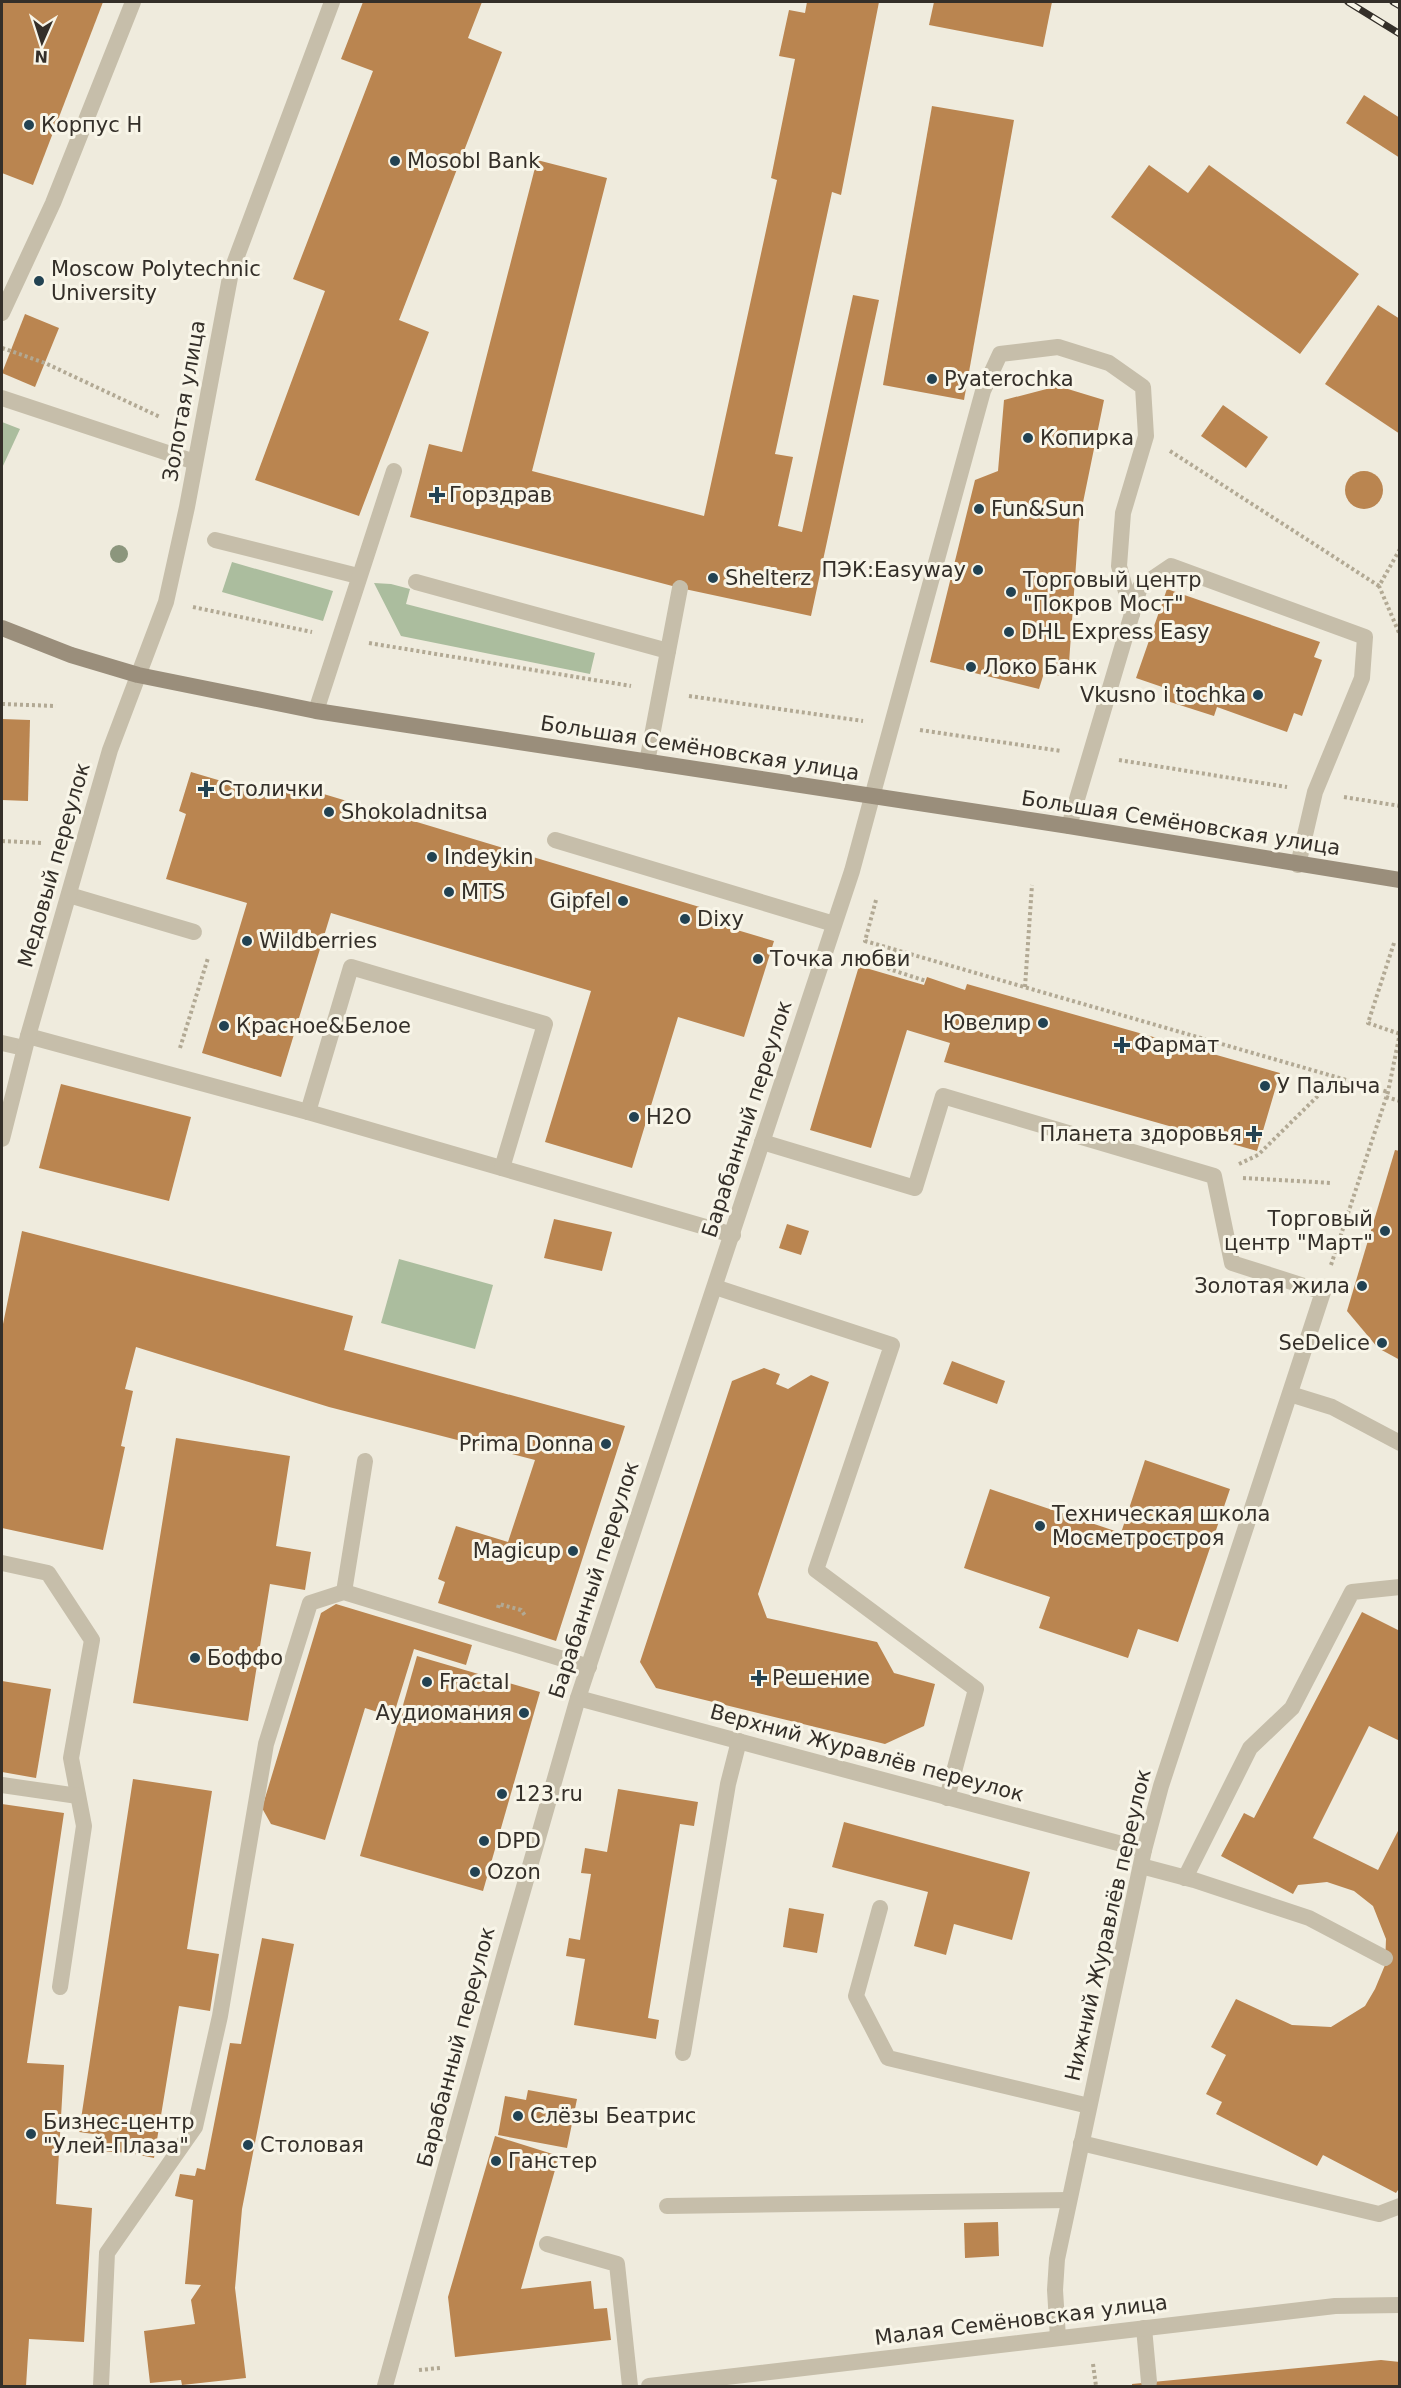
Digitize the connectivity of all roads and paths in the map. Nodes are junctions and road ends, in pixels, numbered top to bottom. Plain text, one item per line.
1 (133, 2) edge
2 (332, 2) edge
3 (2, 312) edge
4 (2, 348) edge
5 (2, 398) edge
6 (168, 421) dead end
7 (1146, 436) junction
8 (195, 462) junction
9 (393, 471) dead end
10 (215, 540) dead end
11 (1400, 549) edge
12 (358, 576) junction
13 (416, 582) dead end
14 (1379, 586) junction
15 (680, 588) dead end
16 (192, 607) dead end
17 (1132, 614) junction
18 (2, 628) edge
19 (1400, 635) edge
20 (338, 638) junction
21 (668, 651) junction
22 (138, 675) junction
23 (660, 691) junction
24 (2, 704) edge
25 (56, 706) dead end
26 (316, 711) junction
27 (891, 725) junction
28 (1090, 755) junction
29 (647, 762) junction
30 (1315, 792) junction
31 (872, 797) junction
32 (1400, 806) edge
33 (1069, 826) junction
34 (555, 840) dead end
35 (2, 841) edge
36 (42, 843) dead end
37 (1298, 865) junction
38 (1400, 880) edge
39 (1032, 885) dead end
40 (879, 889) dead end
41 (69, 895) junction
42 (834, 924) junction
43 (194, 932) joint
44 (1394, 943) dead end
45 (895, 950) junction
46 (926, 981) dead end
47 (1025, 987) junction
48 (1399, 1034) edge
49 (26, 1042) junction
50 (2, 1043) edge
51 (181, 1047) dead end
52 (1337, 1077) junction
53 (1387, 1095) junction
54 (1400, 1101) edge
55 (308, 1112) junction
56 (2, 1139) edge
57 (762, 1142) junction
58 (502, 1168) junction
59 (1214, 1176) junction
60 (1251, 1178) dead end
61 (1332, 1183) dead end
62 (733, 1235) junction
63 (715, 1287) junction
64 (1323, 1292) junction
65 (1290, 1394) junction
66 (1400, 1443) edge
67 (365, 1461) dead end
68 (2, 1563) edge
69 (1400, 1587) edge
70 (344, 1592) junction
71 (589, 1667) junction
72 (578, 1698) junction
73 (739, 1742) junction
74 (2, 1785) edge
75 (78, 1796) junction
76 (947, 1798) junction
77 (1142, 1858) junction
78 (1185, 1878) junction
79 (880, 1908) dead end
80 (1385, 1958) dead end
81 (60, 1987) dead end
82 (683, 2053) dead end
83 (1089, 2106) junction
84 (1081, 2143) junction
85 (1069, 2200) junction
86 (667, 2206) dead end
87 (1400, 2206) edge
88 (547, 2244) dead end
89 (1400, 2305) edge
90 (1144, 2328) junction
91 (1058, 2338) junction
92 (1093, 2361) dead end
93 (1149, 2382) dead end
94 (101, 2386) edge
95 (385, 2386) edge
96 (630, 2386) edge
97 (649, 2386) edge
98 (1096, 2386) edge

1 - 3 street
2 - 8 street, Золотая улица
4 - 6 path
5 - 8 street
7 - 14 path
7 - 17 street
7 - 27 street, Барабанный переулок
8 - 22 street, Золотая улица
9 - 12 street
10 - 12 street
11 - 14 path
12 - 20 street
13 - 21 street
14 - 19 path
15 - 21 street
16 - 20 path
17 - 28 street
17 - 30 street
18 - 22 main road, Большая Семёновская улица
20 - 23 path
20 - 26 street
21 - 23 street
22 - 26 main road, Большая Семёновская улица
22 - 41 street, Медовый переулок
23 - 27 path
23 - 29 street
24 - 25 path
26 - 29 main road, Большая Семёновская улица
27 - 28 path
27 - 31 street, Барабанный переулок
28 - 30 path
28 - 33 street
29 - 31 main road, Большая Семёновская улица
30 - 32 path
30 - 37 street
31 - 33 main road, Большая Семёновская улица
31 - 42 street, Барабанный переулок
33 - 37 main road, Большая Семёновская улица
34 - 42 street
35 - 36 path
37 - 38 main road, Большая Семёновская улица
39 - 47 path
40 - 45 path
41 - 43 street
41 - 49 street, Медовый переулок
42 - 57 street, Барабанный переулок
43 - 51 path
44 - 48 path
45 - 46 path
45 - 47 path
47 - 52 path
48 - 53 path
49 - 50 street
49 - 55 street
49 - 56 street, Медовый переулок
52 - 53 path
52 - 59 path
53 - 54 path
53 - 64 path
55 - 58 street
55 - 58 street
57 - 59 street
57 - 62 street, Барабанный переулок
58 - 62 street
59 - 64 street
60 - 61 path
62 - 63 street, Барабанный переулок
63 - 71 street, Барабанный переулок
63 - 76 street
64 - 65 street, Нижний Журавлёв переулок
65 - 66 street
65 - 77 street, Нижний Журавлёв переулок
67 - 70 street
68 - 75 street
69 - 78 street
70 - 71 street
70 - 94 street
71 - 72 street, Барабанный переулок
72 - 73 street, Верхний Журавлёв переулок
72 - 95 street, Барабанный переулок
73 - 76 street, Верхний Журавлёв переулок
73 - 82 street
74 - 75 street
75 - 81 street
76 - 77 street, Верхний Журавлёв переулок
77 - 78 street, Верхний Журавлёв переулок
77 - 83 street, Нижний Журавлёв переулок
78 - 80 street, Верхний Журавлёв переулок
79 - 83 street
83 - 84 street, Нижний Журавлёв переулок
84 - 85 street, Нижний Журавлёв переулок
84 - 87 street
85 - 86 street
85 - 91 street, Нижний Журавлёв переулок
88 - 96 street
89 - 90 street, Малая Семёновская улица
90 - 91 street, Малая Семёновская улица
90 - 93 street
91 - 97 street, Малая Семёновская улица
92 - 98 path

